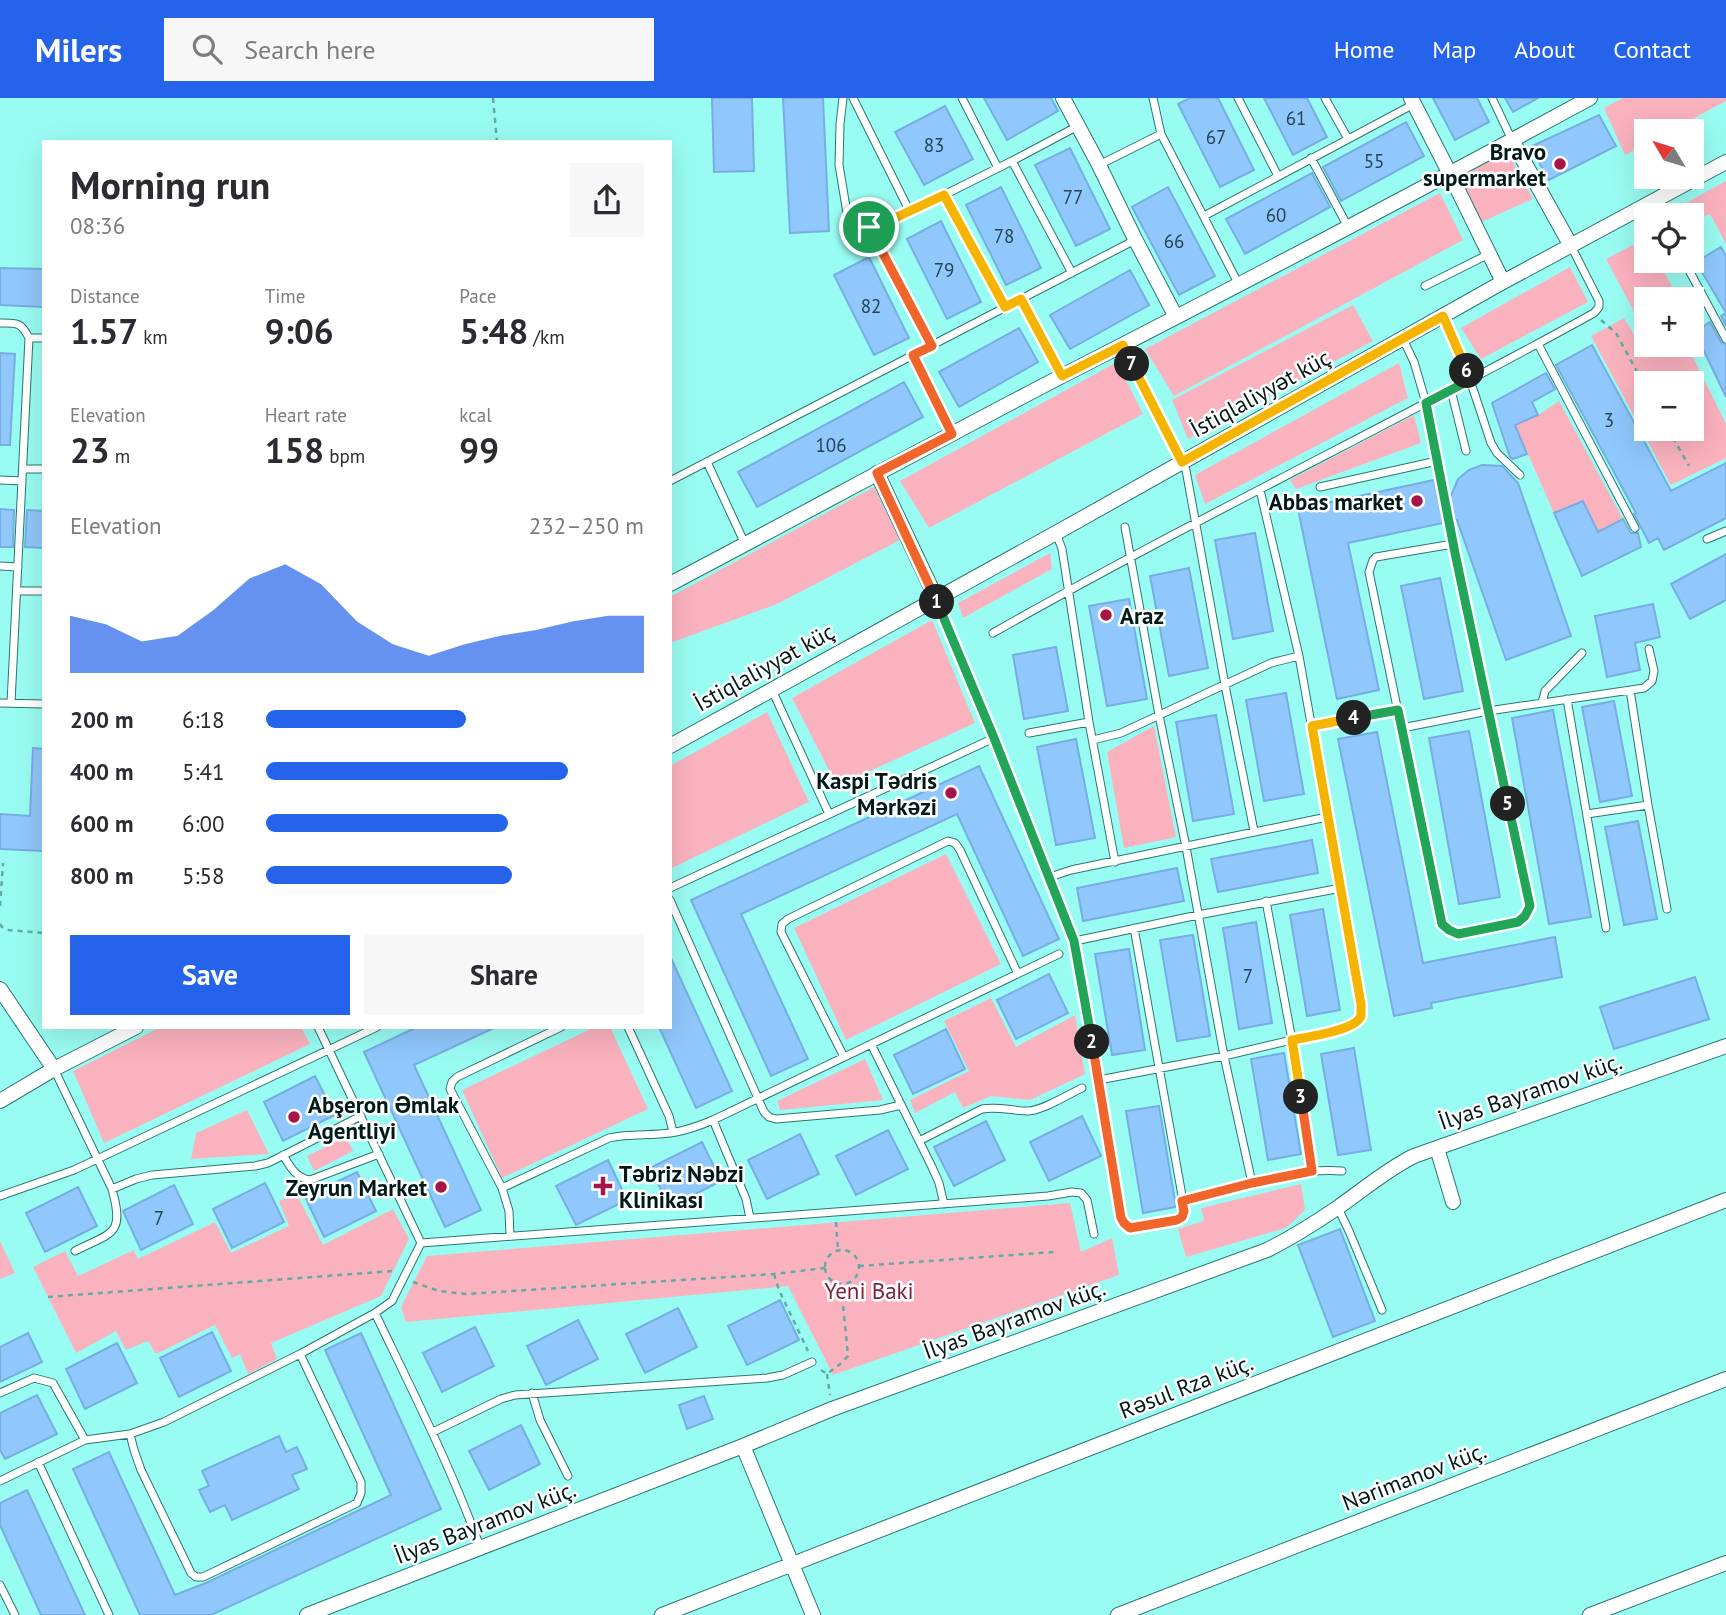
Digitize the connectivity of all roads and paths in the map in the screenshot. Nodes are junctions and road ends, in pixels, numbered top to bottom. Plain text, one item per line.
1 (493, 98) edge
2 (843, 98) edge
3 (853, 98) edge
4 (962, 98) edge
5 (1063, 98) edge
6 (1163, 98) edge
7 (1238, 98) edge
8 (1325, 98) edge
9 (1492, 98) edge
10 (1590, 98) edge
11 (1154, 100) edge
12 (1412, 101) edge
13 (1078, 126) junction
14 (1161, 134) junction
15 (1348, 139) junction
16 (497, 140) edge
17 (1512, 140) junction
18 (1311, 158) junction
19 (1012, 161) junction
20 (1726, 162) edge
21 (1099, 165) junction
22 (998, 168) junction
23 (1450, 174) junction
24 (1279, 176) junction
25 (944, 195) junction
26 (1665, 203) edge
27 (910, 212) junction
28 (1204, 216) junction
29 (1634, 219) edge
30 (869, 227) junction
31 (1348, 227) junction
32 (1135, 239) junction
33 (1571, 246) junction
34 (1489, 254) junction
35 (1072, 273) junction
36 (1690, 273) edge
37 (1503, 282) junction
38 (1240, 285) junction
39 (1425, 286) dead end
40 (1021, 299) junction
41 (1005, 307) junction
42 (1594, 313) junction
43 (1443, 316) junction
44 (1176, 317) junction
45 (0, 323) edge
46 (29, 338) junction
47 (42, 338) edge
48 (1403, 339) junction
49 (1726, 339) edge
50 (1538, 344) junction
51 (1123, 345) junction
52 (932, 346) junction
53 (913, 355) junction
54 (1637, 371) edge
55 (1062, 376) junction
56 (1470, 380) junction
57 (1451, 390) junction
58 (1426, 403) junction
59 (952, 434) junction
60 (1675, 441) edge
61 (1466, 451) dead end
62 (1437, 461) junction
63 (707, 462) junction
64 (1182, 462) junction
65 (1689, 466) dead end
66 (23, 469) junction
67 (42, 469) edge
68 (877, 473) junction
69 (1520, 475) dead end
70 (0, 480) edge
71 (672, 480) edge
72 (22, 481) junction
73 (1320, 486) dead end
74 (1260, 490) junction
75 (1194, 523) junction
76 (1125, 527) dead end
77 (1635, 528) dead end
78 (1726, 531) edge
79 (1056, 533) junction
80 (1707, 539) dead end
81 (1453, 544) junction
82 (745, 545) junction
83 (1130, 558) junction
84 (0, 566) edge
85 (18, 566) junction
86 (672, 583) edge
87 (1069, 590) junction
88 (17, 591) junction
89 (42, 591) edge
90 (936, 598) junction
91 (993, 633) dead end
92 (1648, 649) dead end
93 (1582, 653) dead end
94 (1299, 656) junction
95 (1224, 685) junction
96 (771, 689) junction
97 (1630, 690) junction
98 (1567, 699) junction
99 (0, 703) edge
100 (11, 703) junction
101 (42, 703) edge
102 (1542, 703) junction
103 (1398, 710) junction
104 (1488, 711) junction
105 (1158, 715) junction
106 (1089, 722) junction
107 (1312, 726) junction
108 (1402, 728) junction
109 (1029, 733) dead end
110 (994, 738) junction
111 (1093, 740) junction
112 (672, 745) edge
113 (1648, 805) junction
114 (829, 814) junction
115 (1587, 814) junction
116 (1327, 817) junction
117 (1254, 831) junction
118 (1186, 847) junction
119 (1115, 862) junction
120 (3, 863) dead end
121 (1050, 877) junction
122 (672, 887) edge
123 (1341, 888) junction
124 (1266, 901) junction
125 (672, 905) edge
126 (0, 906) edge
127 (1667, 909) dead end
128 (1198, 915) junction
129 (0, 924) edge
130 (1134, 928) junction
131 (1605, 928) dead end
132 (42, 933) edge
133 (1074, 941) junction
134 (1059, 954) dead end
135 (1018, 974) junction
136 (0, 989) edge
137 (127, 1029) edge
138 (319, 1029) edge
139 (373, 1029) edge
140 (557, 1029) edge
141 (629, 1029) edge
142 (1292, 1040) junction
143 (871, 1044) junction
144 (1726, 1046) edge
145 (329, 1050) junction
146 (1224, 1056) junction
147 (844, 1057) junction
148 (54, 1069) junction
149 (1160, 1069) junction
150 (1099, 1080) junction
151 (1082, 1088) dead end
152 (757, 1099) junction
153 (0, 1101) edge
154 (901, 1105) junction
155 (361, 1116) junction
156 (713, 1120) junction
157 (673, 1132) junction
158 (919, 1140) junction
159 (1437, 1148) junction
160 (379, 1154) junction
161 (283, 1155) junction
162 (97, 1159) junction
163 (1312, 1171) junction
164 (1342, 1171) dead end
165 (1252, 1183) junction
166 (502, 1188) junction
167 (113, 1189) junction
168 (0, 1196) edge
169 (1726, 1200) edge
170 (1182, 1201) junction
171 (1453, 1202) dead end
172 (944, 1204) junction
173 (1338, 1208) junction
174 (835, 1211) junction
175 (750, 1218) junction
176 (1094, 1234) dead end
177 (510, 1236) junction
178 (421, 1243) junction
179 (838, 1250) junction
180 (75, 1251) dead end
181 (1054, 1252) dead end
182 (859, 1266) junction
183 (825, 1268) junction
184 (393, 1271) dead end
185 (774, 1274) junction
186 (413, 1282) dead end
187 (841, 1284) junction
188 (48, 1297) dead end
189 (1382, 1310) dead end
190 (375, 1313) junction
191 (300, 1354) junction
192 (812, 1362) junction
193 (827, 1374) junction
194 (1726, 1379) edge
195 (0, 1393) edge
196 (532, 1393) junction
197 (832, 1409) junction
198 (433, 1432) junction
199 (130, 1434) junction
200 (85, 1440) junction
201 (743, 1446) junction
202 (38, 1462) junction
203 (568, 1476) dead end
204 (0, 1481) edge
205 (480, 1547) junction
206 (793, 1563) junction
207 (1726, 1563) edge
208 (0, 1585) edge
209 (15, 1615) edge
210 (109, 1615) edge
211 (307, 1615) edge
212 (662, 1615) edge
213 (813, 1615) edge
214 (1118, 1615) edge
215 (1590, 1615) edge

1 - 16 path
2 - 30 lane
3 - 27 lane
4 - 22 lane
5 - 13 street
6 - 11 lane
7 - 24 lane
8 - 15 lane
9 - 17 lane
10 - 17 street
11 - 14 lane
12 - 15 lane
12 - 23 street
13 - 19 lane
13 - 21 street
14 - 21 lane
14 - 28 lane
15 - 18 lane
17 - 23 street
17 - 33 street
18 - 24 lane
18 - 31 lane
19 - 22 lane
19 - 35 lane
20 - 26 street, İstiqlaliyyət küç
21 - 32 street
22 - 25 lane
23 - 31 street
23 - 34 street
24 - 28 lane
25 - 27 lane
25 - 41 lane
27 - 30 lane
28 - 38 lane
29 - 33 street, İstiqlaliyyət küç
30 - 52 lane
31 - 38 street
32 - 35 lane
32 - 44 street
33 - 37 street, İstiqlaliyyət küç
33 - 42 lane
34 - 37 street
34 - 39 lane
35 - 40 lane
36 - 49 lane
37 - 43 street, İstiqlaliyyət küç
38 - 44 street
40 - 41 lane
40 - 55 lane
41 - 52 lane
42 - 50 lane
42 - 54 path
43 - 48 street, İstiqlaliyyət küç
43 - 56 lane
44 - 51 street
45 - 46 lane
46 - 47 lane
46 - 66 lane
48 - 58 lane
48 - 64 street, İstiqlaliyyət küç
50 - 56 lane
50 - 77 lane
51 - 55 street
51 - 64 lane
52 - 53 lane
53 - 59 lane
53 - 63 lane
55 - 59 street
56 - 57 lane
56 - 69 lane
57 - 58 lane
57 - 61 lane
58 - 62 lane
58 - 74 lane
59 - 68 street
60 - 65 path
62 - 73 lane
62 - 81 lane
63 - 71 lane
63 - 82 lane
64 - 75 lane
64 - 79 street, İstiqlaliyyət küç
66 - 67 lane
66 - 72 lane
68 - 82 street
68 - 90 street
70 - 72 lane
72 - 85 lane
74 - 75 lane
74 - 94 lane
75 - 83 lane
75 - 95 lane
76 - 83 lane
78 - 80 lane
79 - 87 lane
79 - 90 street, İstiqlaliyyət küç
81 - 103 lane
81 - 104 lane
82 - 86 street
83 - 87 lane
83 - 105 lane
84 - 85 lane
85 - 88 lane
87 - 91 lane
87 - 106 lane
88 - 89 lane
88 - 100 lane
90 - 96 street, İstiqlaliyyət küç
90 - 110 lane
92 - 97 lane
93 - 102 lane
94 - 95 lane
94 - 107 lane
95 - 105 lane
95 - 117 lane
96 - 112 street, İstiqlaliyyət küç
96 - 114 lane
97 - 98 lane
97 - 113 lane
98 - 102 lane
98 - 115 lane
99 - 100 lane
100 - 101 lane
102 - 104 lane
103 - 107 lane
103 - 108 lane
104 - 108 lane
104 - 108 lane
105 - 111 lane
105 - 118 lane
106 - 109 lane
106 - 111 lane
107 - 116 lane
110 - 114 lane
110 - 121 lane
111 - 119 lane
113 - 115 lane
113 - 127 lane
114 - 122 lane
115 - 131 lane
116 - 117 lane
116 - 123 lane
117 - 118 lane
118 - 119 lane
118 - 128 lane
119 - 121 lane
120 - 126 path
121 - 133 lane
123 - 124 lane
123 - 142 lane
124 - 128 lane
124 - 142 lane
125 - 152 lane
128 - 130 lane
128 - 146 lane
129 - 132 path
130 - 133 lane
130 - 149 lane
133 - 150 lane
134 - 135 lane
135 - 143 lane
135 - 147 lane
136 - 148 street
137 - 148 street
138 - 145 lane
139 - 145 lane
140 - 166 lane
141 - 157 lane
142 - 146 lane
142 - 163 lane
143 - 147 lane
143 - 154 lane
144 - 159 street, İlyas Bayramov küç.
145 - 155 lane
145 - 162 lane
146 - 149 lane
146 - 165 lane
147 - 152 lane
148 - 153 street
148 - 162 lane
149 - 150 lane
149 - 170 lane
150 - 170 lane
151 - 158 lane
152 - 154 lane
152 - 156 lane
154 - 158 lane
155 - 160 lane
155 - 161 lane
156 - 157 lane
156 - 175 lane
157 - 166 lane
158 - 172 lane
159 - 171 street
159 - 173 street, İlyas Bayramov küç.
160 - 161 lane
160 - 178 lane
161 - 167 lane
162 - 167 lane
162 - 168 lane
163 - 164 lane
163 - 165 lane
165 - 170 lane
166 - 177 lane
167 - 180 lane
169 - 206 street, Rəsul Rza küç.
172 - 174 lane
172 - 176 lane
173 - 189 lane
173 - 197 street, İlyas Bayramov küç.
174 - 175 lane
174 - 179 path
175 - 177 lane
177 - 178 lane
178 - 190 lane
179 - 182 path
179 - 183 path
181 - 182 path
182 - 187 path
183 - 185 path
183 - 187 path
184 - 188 path
185 - 186 path
185 - 192 path
187 - 193 path
190 - 191 lane
190 - 198 lane
191 - 199 lane
191 - 199 lane
192 - 193 path
192 - 196 lane
193 - 197 path
194 - 214 street, Nərimanov küç.
195 - 200 lane
196 - 198 lane
196 - 203 lane
197 - 201 street, İlyas Bayramov küç.
198 - 205 lane
199 - 200 lane
200 - 202 lane
201 - 205 street, İlyas Bayramov küç.
201 - 206 street
202 - 204 lane
202 - 210 lane
205 - 211 street, İlyas Bayramov küç.
206 - 212 street, Rəsul Rza küç.
206 - 213 street
207 - 215 street
208 - 209 lane

